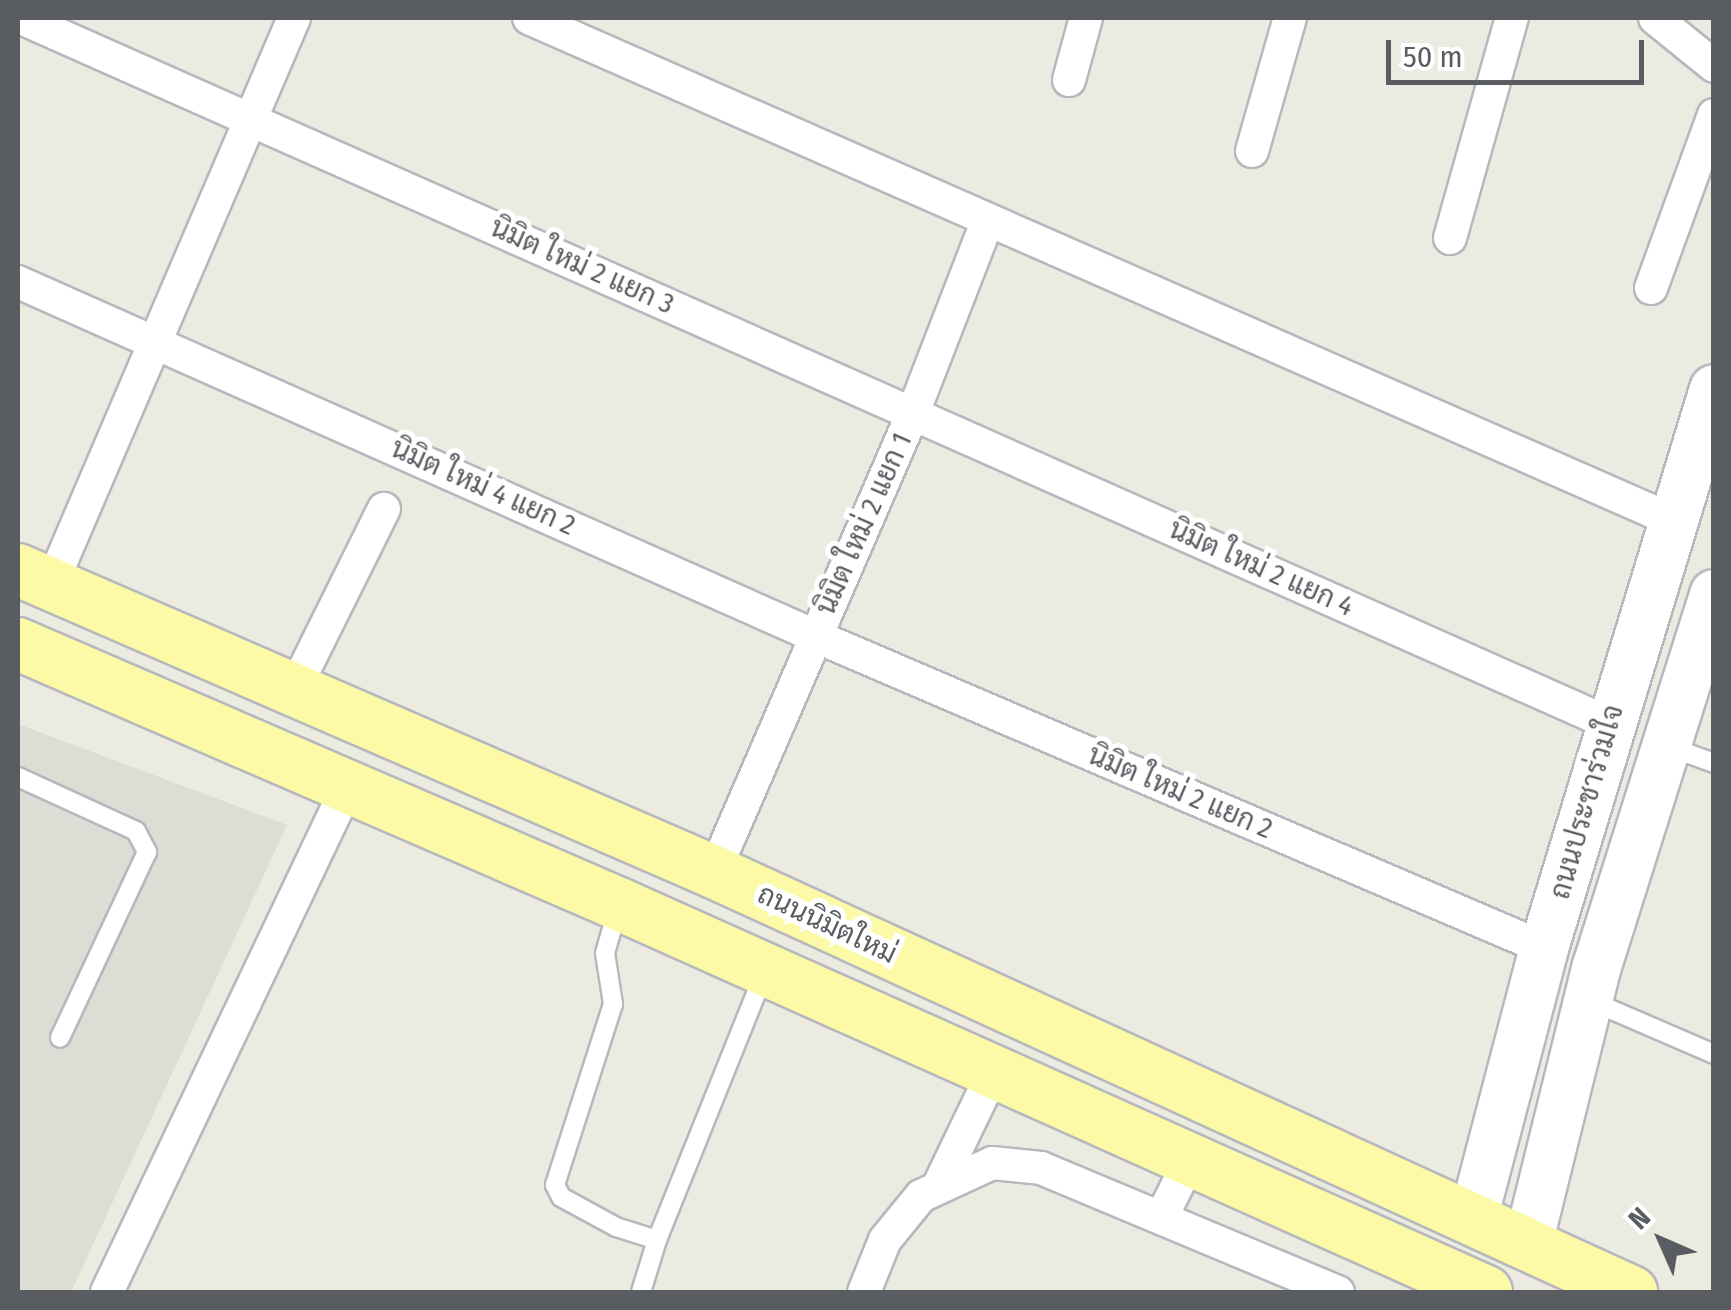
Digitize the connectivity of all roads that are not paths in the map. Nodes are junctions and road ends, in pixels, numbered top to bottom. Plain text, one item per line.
1 (21, 18) edge
2 (294, 18) edge
3 (529, 18) edge
4 (1086, 18) edge
5 (1290, 18) edge
6 (1512, 18) edge
7 (1656, 18) edge
8 (1714, 66) edge
9 (1069, 80) dead end
10 (1714, 115) edge
11 (251, 120) junction
12 (1252, 152) dead end
13 (988, 220) junction
14 (1450, 238) dead end
15 (18, 282) edge
16 (1651, 288) dead end
17 (150, 341) junction
18 (1714, 389) edge
19 (913, 413) junction
20 (384, 509) dead end
21 (1672, 520) junction
22 (34, 578) edge
23 (1714, 594) edge
24 (130, 618) junction
25 (815, 636) junction
26 (18, 644) edge
27 (100, 682) junction
28 (295, 688) junction
29 (1609, 723) junction
30 (1666, 746) junction
31 (1714, 763) edge
32 (18, 778) edge
33 (346, 790) junction
34 (714, 872) junction
35 (619, 904) junction
36 (1544, 948) junction
37 (765, 972) junction
38 (1593, 983) junction
39 (60, 1038) dead end
40 (1714, 1054) edge
41 (994, 1073) junction
42 (1190, 1160) junction
43 (942, 1182) junction
44 (1162, 1218) junction
45 (1473, 1219) junction
46 (657, 1240) junction
47 (1528, 1244) junction
48 (107, 1292) edge
49 (641, 1292) edge
50 (864, 1292) edge
51 (1338, 1292) edge
52 (1486, 1292) edge
53 (1631, 1292) edge

1 - 11 street, นิมิต ใหม่ 2 แยก 3
2 - 11 street
3 - 13 street
4 - 9 street
5 - 12 street
6 - 14 street
7 - 8 street
10 - 16 street
11 - 17 street
11 - 19 street, นิมิต ใหม่ 2 แยก 3
13 - 19 street, นิมิต ใหม่ 2 แยก 1
13 - 21 street
15 - 17 street, นิมิต ใหม่ 4 แยก 2
17 - 22 street
17 - 25 street, นิมิต ใหม่ 4 แยก 2
18 - 21 main road, ถนนประชาร่วมใจ
19 - 25 street, นิมิต ใหม่ 2 แยก 1
19 - 29 street, นิมิต ใหม่ 2 แยก 4
20 - 28 street
21 - 29 main road, ถนนประชาร่วมใจ
22 - 24 main road, ถนนนิมิตใหม่
23 - 30 main road, ถนนประชาร่วมใจ
24 - 27 main road
24 - 28 main road, ถนนนิมิตใหม่
25 - 34 street, นิมิต ใหม่ 2 แยก 1
25 - 36 street, นิมิต ใหม่ 2 แยก 2
26 - 27 main road
27 - 33 main road
28 - 34 main road, ถนนนิมิตใหม่
29 - 36 main road, ถนนประชาร่วมใจ
30 - 31 lane
30 - 38 main road, ถนนประชาร่วมใจ
32 - 39 lane
33 - 35 main road
33 - 48 street
34 - 45 main road, ถนนนิมิตใหม่
35 - 37 main road
35 - 46 lane
36 - 38 main road
36 - 45 main road, ถนนประชาร่วมใจ
37 - 41 main road
37 - 46 lane
38 - 40 lane
38 - 47 main road, ถนนประชาร่วมใจ
41 - 42 main road
41 - 43 street
42 - 44 street
42 - 52 main road
43 - 44 street
43 - 50 street
44 - 51 street
45 - 47 main road, ถนนนิมิตใหม่
46 - 49 lane
47 - 53 main road, ถนนนิมิตใหม่

